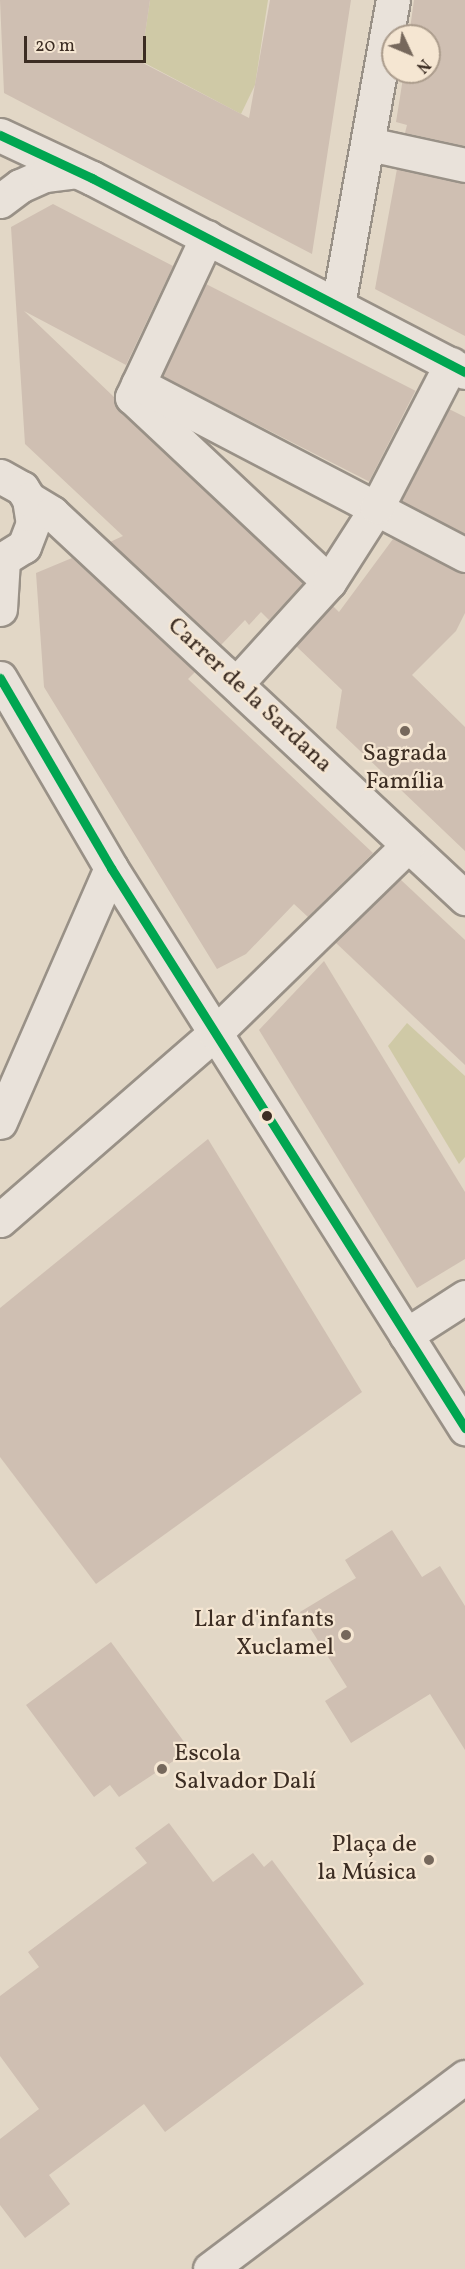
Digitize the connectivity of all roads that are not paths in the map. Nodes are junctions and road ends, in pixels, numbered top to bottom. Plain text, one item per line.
1 (393, 0) edge
2 (0, 135) edge
3 (369, 144) junction
4 (465, 165) edge
5 (77, 171) junction
6 (0, 201) edge
7 (207, 237) junction
8 (338, 305) junction
9 (458, 368) edge
10 (138, 384) junction
11 (0, 476) edge
12 (29, 499) junction
13 (378, 507) junction
14 (465, 555) edge
15 (2, 560) edge
16 (328, 582) junction
17 (0, 609) edge
18 (2, 676) edge
19 (237, 683) junction
20 (408, 845) junction
21 (111, 868) junction
22 (465, 898) edge
23 (215, 1033) junction
24 (0, 1122) edge
25 (0, 1220) edge
26 (465, 1298) edge
27 (406, 1335) junction
28 (465, 1428) edge
29 (465, 2078) edge
30 (210, 2269) edge

1 - 3 street
2 - 5 street
3 - 4 street
3 - 8 street
5 - 6 street
5 - 7 street
7 - 8 street
7 - 10 street
8 - 9 street
9 - 13 street
10 - 13 street
10 - 16 street
11 - 12 street, Carrer de la Sardana
12 - 15 street
12 - 19 street, Carrer de la Sardana
13 - 14 street
13 - 16 street
15 - 17 street
16 - 19 street
18 - 21 street
19 - 20 street, Carrer de la Sardana
20 - 22 street, Carrer de la Sardana
20 - 23 street
21 - 23 street
21 - 24 street
23 - 25 street
23 - 27 street
26 - 27 street
27 - 28 street
29 - 30 street

